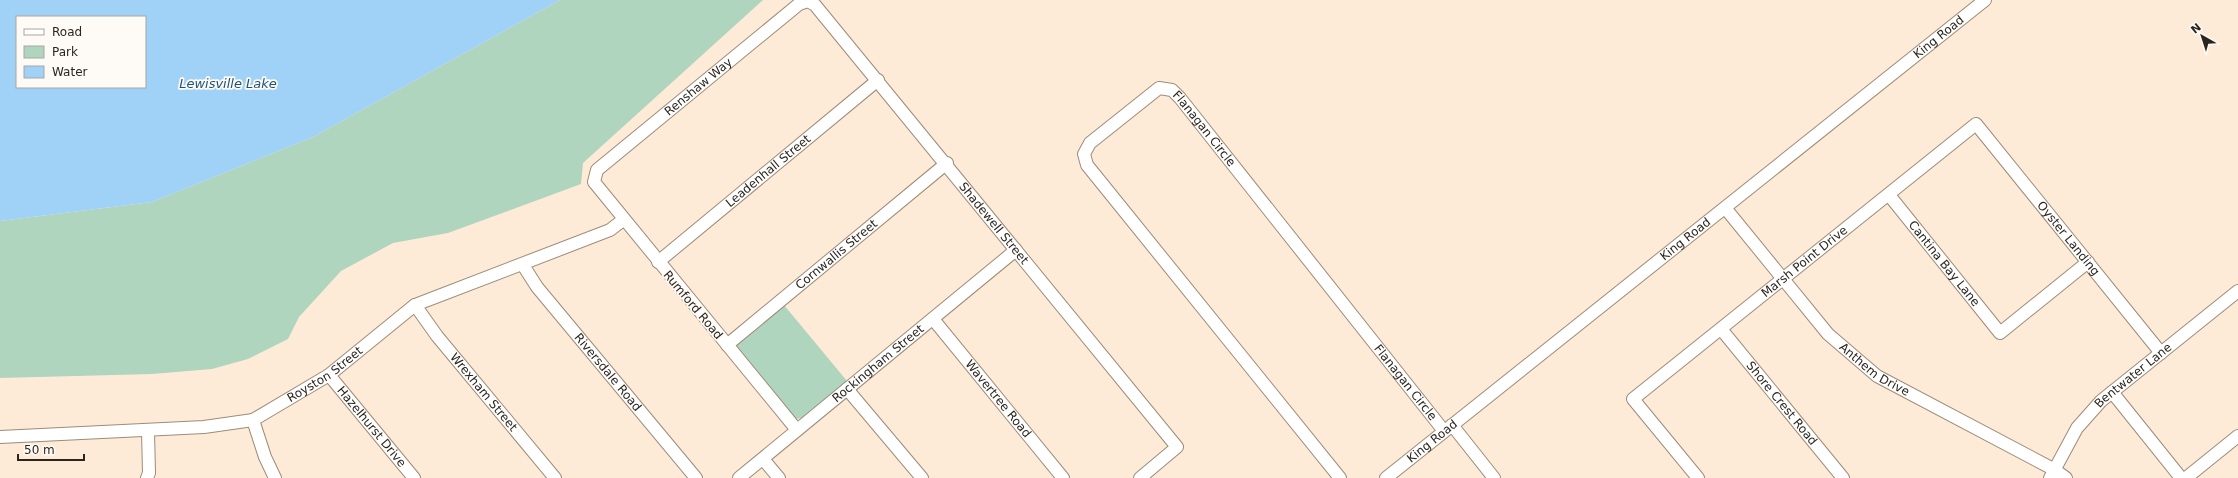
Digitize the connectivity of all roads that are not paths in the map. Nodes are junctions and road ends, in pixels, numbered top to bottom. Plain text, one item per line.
1 (1985, 0) edge
2 (808, 2) joint
3 (878, 80) junction
4 (1976, 124) joint
5 (947, 164) junction
6 (594, 178) joint
7 (1888, 195) junction
8 (1726, 208) junction
9 (623, 220) junction
10 (1016, 250) junction
11 (658, 262) junction
12 (2088, 262) junction
13 (523, 264) junction
14 (1782, 280) junction
15 (2238, 291) edge
16 (416, 305) junction
17 (933, 319) junction
18 (1721, 329) junction
19 (727, 345) junction
20 (2161, 353) junction
21 (329, 375) junction
22 (847, 389) junction
23 (2112, 392) junction
24 (252, 420) junction
25 (1448, 428) junction
26 (797, 430) junction
27 (148, 431) junction
28 (2238, 436) edge
29 (0, 437) edge
30 (763, 459) junction
31 (2052, 474) edge
32 (147, 478) edge
33 (275, 478) edge
34 (414, 478) edge
35 (555, 478) edge
36 (696, 478) edge
37 (740, 478) edge
38 (779, 478) edge
39 (922, 478) edge
40 (1063, 478) edge
41 (1140, 478) edge
42 (1340, 478) edge
43 (1386, 478) edge
44 (1494, 478) edge
45 (1698, 478) edge
46 (1843, 478) edge
47 (2066, 478) edge
48 (2181, 478) edge
49 (2186, 478) edge

1 - 8 street, King Road
2 - 3 street, Shadewell Street
2 - 6 street, Renshaw Way
3 - 5 street, Shadewell Street
3 - 11 street, Leadenhall Street
4 - 7 street, Marsh Point Drive
4 - 12 street, Oyster Landing
5 - 10 street, Shadewell Street
5 - 19 street, Cornwallis Street
6 - 9 street, Rumford Road
7 - 12 street, Cantina Bay Lane
7 - 14 street, Marsh Point Drive
8 - 14 street, Anthem Drive
8 - 25 street, King Road
9 - 11 street, Rumford Road
9 - 13 street, Royston Street
10 - 17 street, Rockingham Street
10 - 41 street, Shadewell Street
11 - 19 street, Rumford Road
12 - 20 street, Oyster Landing
13 - 16 street, Royston Street
13 - 36 street, Riversdale Road
14 - 18 street, Marsh Point Drive
14 - 31 street, Anthem Drive
15 - 20 street, Bentwater Lane
16 - 21 street, Royston Street
16 - 35 street, Wrexham Street
17 - 22 street, Rockingham Street
17 - 40 street, Wavertree Road
18 - 45 street, Marsh Point Drive
18 - 46 street, Shore Crest Road
19 - 26 street, Rumford Road
20 - 23 street, Bentwater Lane
21 - 24 street, Royston Street
21 - 34 street, Hazelhurst Drive
22 - 26 street, Rockingham Street
22 - 39 street
23 - 31 street, Bentwater Lane
23 - 48 street
24 - 27 street, Royston Street
24 - 33 street
25 - 42 street, Flanagan Circle
25 - 43 street, King Road
25 - 44 street, Flanagan Circle
26 - 30 street, Rockingham Street
27 - 29 street, Royston Street
27 - 32 street
28 - 49 street
30 - 37 street, Rockingham Street
30 - 38 street
31 - 47 street, Anthem Drive

